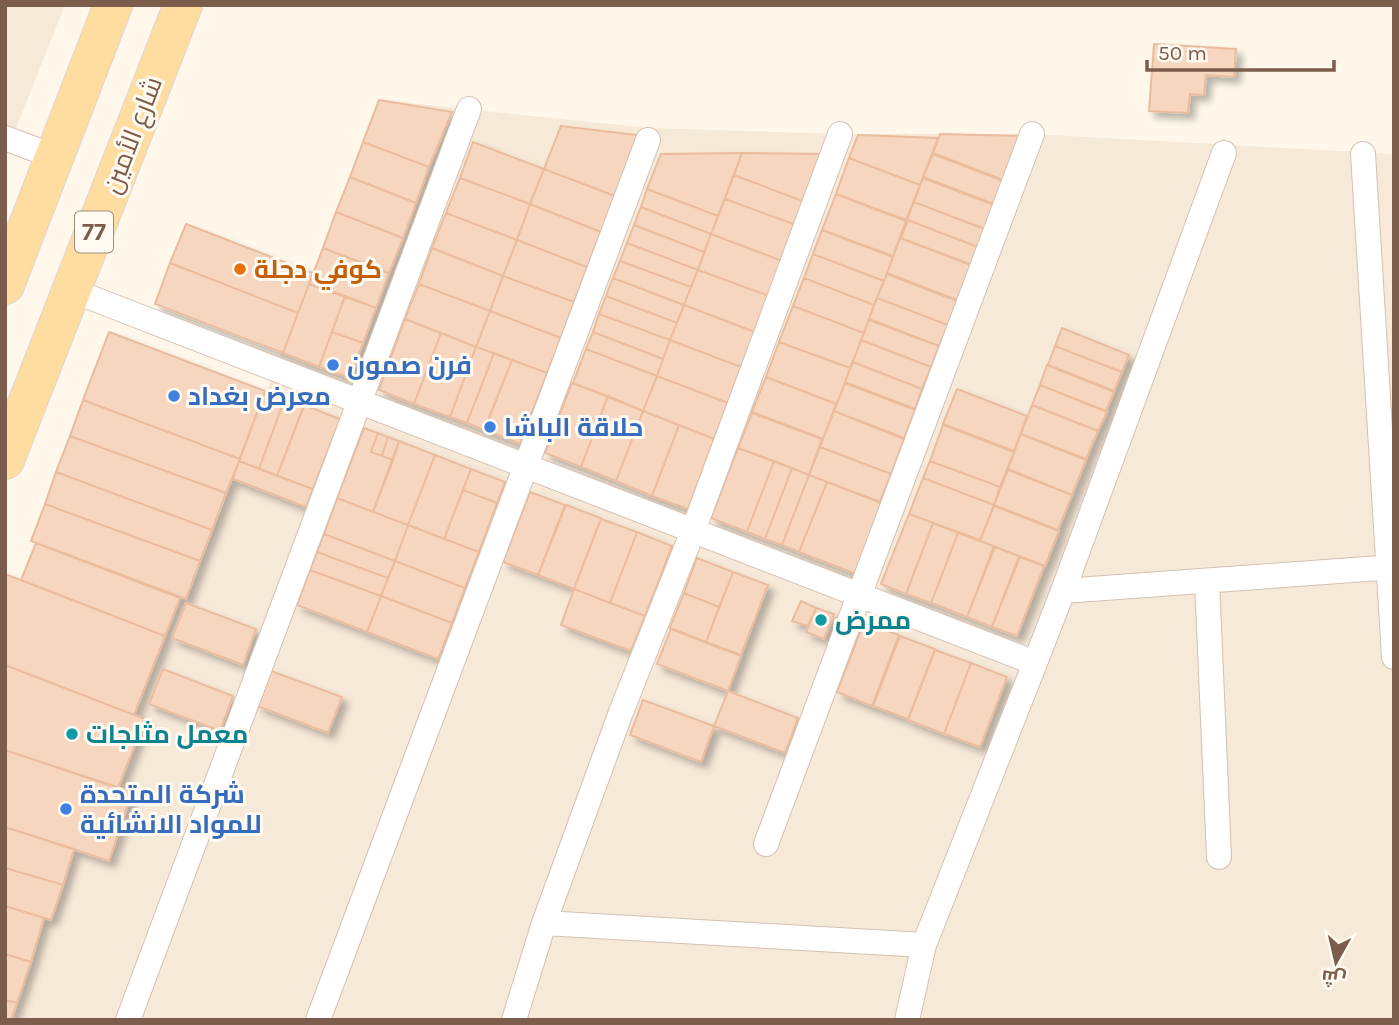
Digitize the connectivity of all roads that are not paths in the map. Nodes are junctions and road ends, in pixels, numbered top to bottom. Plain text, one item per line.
1 (113, 5) edge
2 (183, 5) edge
3 (469, 109) dead end
4 (841, 134) dead end
5 (1032, 134) dead end
6 (5, 138) edge
7 (648, 140) dead end
8 (1224, 153) dead end
9 (1363, 154) dead end
10 (55, 157) junction
11 (5, 285) edge
12 (71, 290) junction
13 (361, 402) junction
14 (5, 460) edge
15 (526, 467) junction
16 (693, 531) junction
17 (1392, 567) edge
18 (1208, 581) junction
19 (1063, 591) junction
20 (859, 595) junction
21 (1394, 657) edge
22 (1035, 663) junction
23 (766, 844) dead end
24 (1219, 857) dead end
25 (544, 923) junction
26 (924, 945) junction
27 (128, 1020) edge
28 (318, 1020) edge
29 (514, 1020) edge
30 (907, 1020) edge

1 - 10 main road, 77
2 - 12 main road, شارع الأمين / 77
3 - 13 street
4 - 16 street
5 - 20 street
6 - 10 street
7 - 15 street
8 - 19 street
9 - 17 street
10 - 11 main road, 77
12 - 13 street
12 - 14 main road, شارع الأمين / 77
13 - 15 street
13 - 27 street
15 - 16 street
15 - 28 street
16 - 20 street
16 - 25 street
17 - 18 street
17 - 21 street
18 - 19 street
18 - 24 street
19 - 22 street
20 - 22 street
20 - 23 street
22 - 26 street
25 - 26 street
25 - 29 street
26 - 30 street

